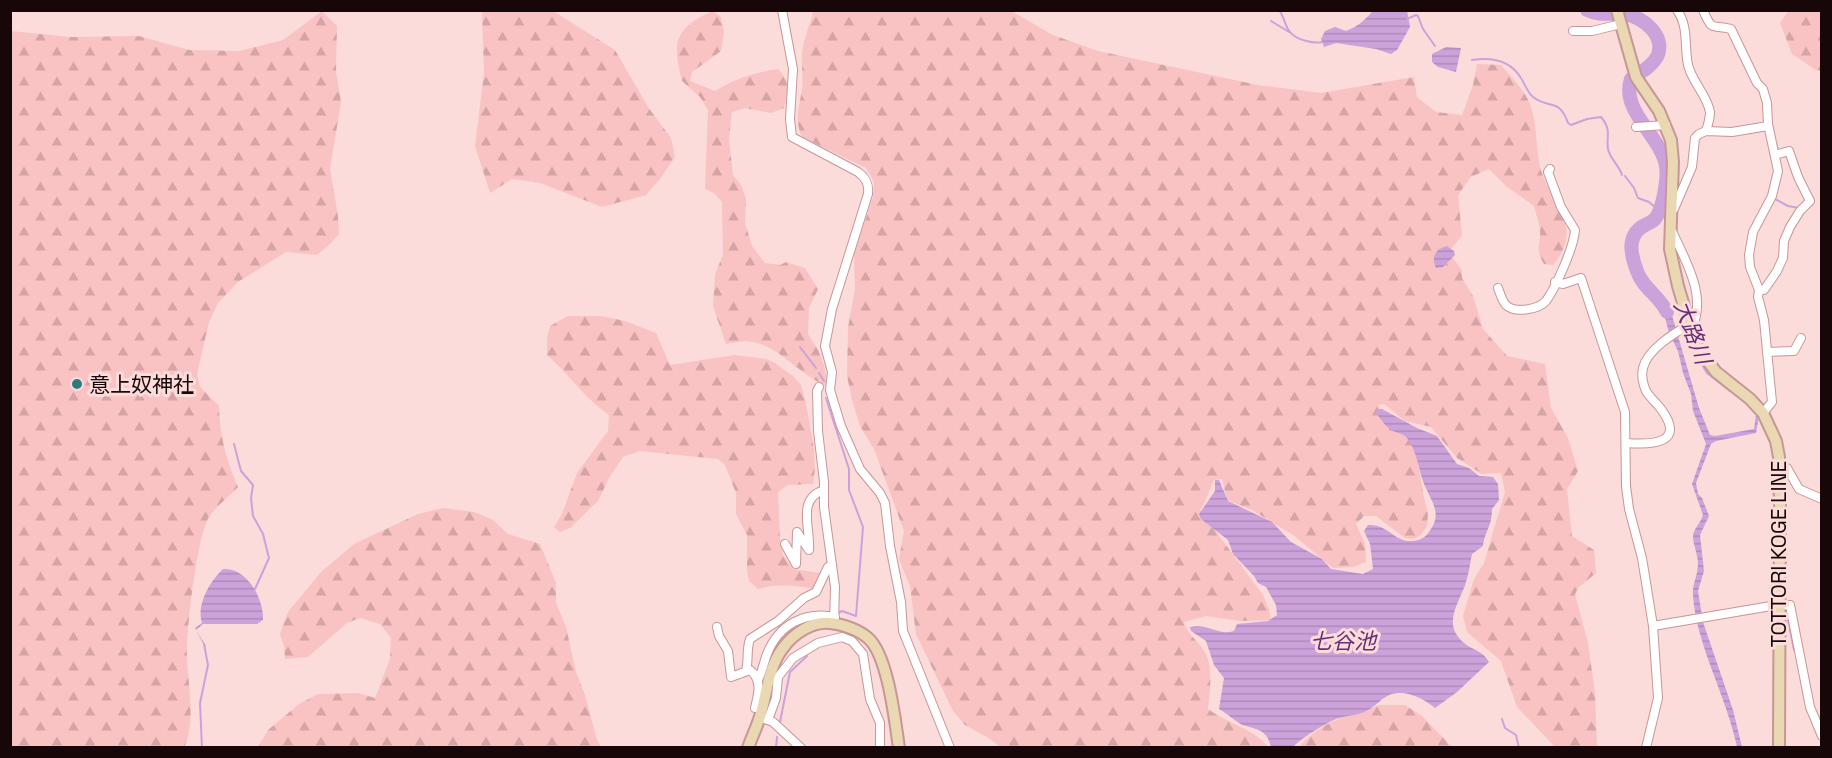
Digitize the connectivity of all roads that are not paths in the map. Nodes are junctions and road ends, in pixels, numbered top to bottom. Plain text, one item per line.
1 (782, 10) edge
2 (1677, 10) edge
3 (1703, 10) edge
4 (1619, 17) edge
5 (1573, 32) dead end
6 (1666, 125) junction
7 (1768, 126) junction
8 (1636, 127) dead end
9 (1706, 131) junction
10 (1775, 155) junction
11 (1550, 169) dead end
12 (1670, 223) junction
13 (1555, 282) junction
14 (1498, 288) dead end
15 (1759, 290) junction
16 (1690, 328) junction
17 (1801, 338) dead end
18 (1767, 352) junction
19 (819, 387) dead end
20 (1763, 414) junction
21 (1626, 443) junction
22 (1779, 465) junction
23 (824, 490) junction
24 (1821, 499) edge
25 (785, 544) dead end
26 (832, 565) junction
27 (1779, 606) junction
28 (835, 620) junction
29 (1653, 626) junction
30 (717, 627) dead end
31 (746, 671) junction
32 (768, 679) junction
33 (761, 715) junction
34 (1821, 736) edge
35 (748, 747) edge
36 (801, 747) edge
37 (880, 747) edge
38 (899, 747) edge
39 (950, 747) edge
40 (1646, 747) edge
41 (1779, 747) edge

1 - 39 street
2 - 9 street
3 - 7 street
4 - 5 street
4 - 6 main road, TOTTORI KOGE LINE
6 - 8 street
6 - 12 main road, TOTTORI KOGE LINE
7 - 9 street
7 - 10 street
9 - 12 street
10 - 15 street
10 - 15 street
11 - 13 street
12 - 16 main road, TOTTORI KOGE LINE
12 - 16 street
13 - 14 street
13 - 21 street
15 - 18 street
16 - 20 main road, TOTTORI KOGE LINE
16 - 21 street
17 - 18 street
18 - 20 street
19 - 23 street
20 - 22 main road, TOTTORI KOGE LINE
21 - 29 street
22 - 24 street
22 - 27 main road, TOTTORI KOGE LINE
23 - 25 street
23 - 26 street
26 - 28 street
26 - 31 street
27 - 29 street
27 - 34 street
27 - 41 main road, TOTTORI KOGE LINE
28 - 32 main road
28 - 38 main road
29 - 40 street
30 - 31 street
31 - 32 street
32 - 33 main road
32 - 37 street
33 - 35 main road
33 - 36 street

